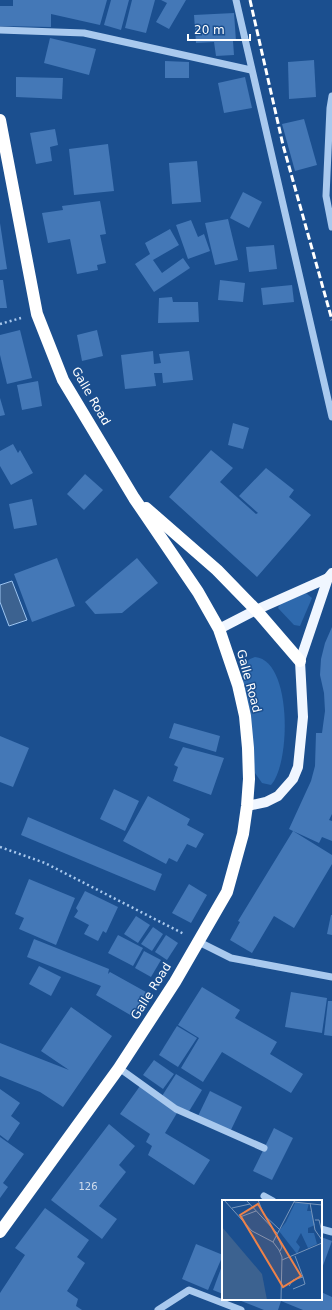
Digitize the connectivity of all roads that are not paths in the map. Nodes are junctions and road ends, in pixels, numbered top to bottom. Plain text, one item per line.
1 (236, 0) edge
2 (0, 30) edge
3 (252, 70) junction
4 (332, 96) edge
5 (0, 120) edge
6 (332, 227) edge
7 (332, 417) edge
8 (134, 498) junction
9 (330, 576) edge
10 (256, 610) junction
11 (219, 629) junction
12 (300, 661) junction
13 (248, 806) junction
14 (197, 941) junction
15 (332, 977) edge
16 (118, 1068) junction
17 (264, 1148) dead end
18 (264, 1196) dead end
19 (271, 1200) edge
20 (322, 1229) edge
21 (0, 1232) edge
22 (332, 1232) edge
23 (158, 1310) edge
24 (241, 1310) edge

1 - 3 street
2 - 3 street
3 - 7 street
4 - 6 street
5 - 8 highway, Galle Road
8 - 10 highway
8 - 11 highway, Galle Road
9 - 10 main road
9 - 12 main road
10 - 11 main road
10 - 12 highway
11 - 13 highway, Galle Road
12 - 13 main road
13 - 14 highway, Galle Road
14 - 15 street
14 - 16 highway, Galle Road
16 - 17 street
16 - 21 highway, Galle Road
18 - 19 street
20 - 22 street
23 - 24 street

